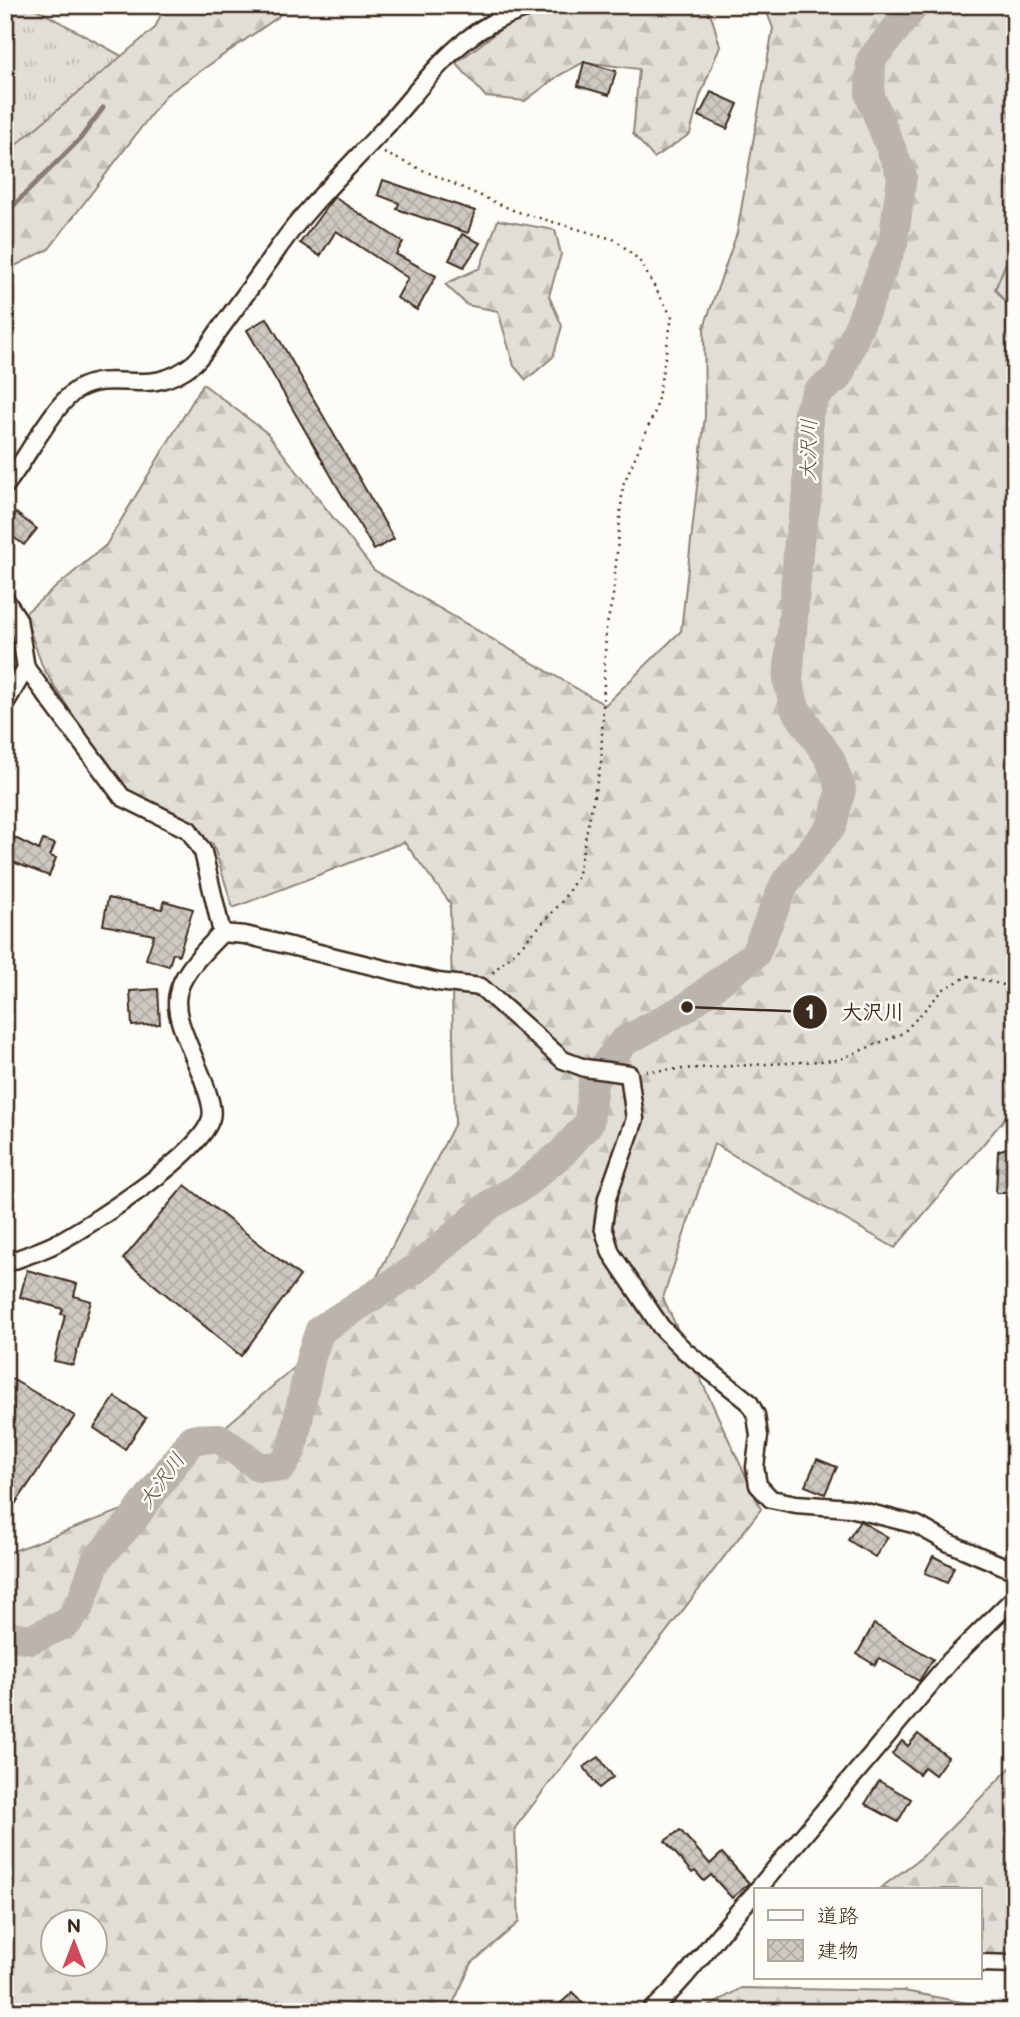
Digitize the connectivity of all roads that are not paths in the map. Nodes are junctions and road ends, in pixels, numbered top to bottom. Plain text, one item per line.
1 (544, 5) edge
2 (5, 486) edge
3 (5, 599) edge
4 (26, 668) junction
5 (5, 704) edge
6 (222, 933) junction
7 (5, 1264) edge
8 (1015, 1571) edge
9 (1015, 1597) edge
10 (765, 1888) edge
11 (754, 1898) edge
12 (982, 1963) edge
13 (1015, 1964) edge
14 (664, 2005) edge
15 (650, 2012) edge

1 - 2 street
3 - 4 street
4 - 5 street
4 - 6 street
6 - 7 street
6 - 8 street
9 - 10 street
11 - 14 street
12 - 13 street
14 - 15 street

